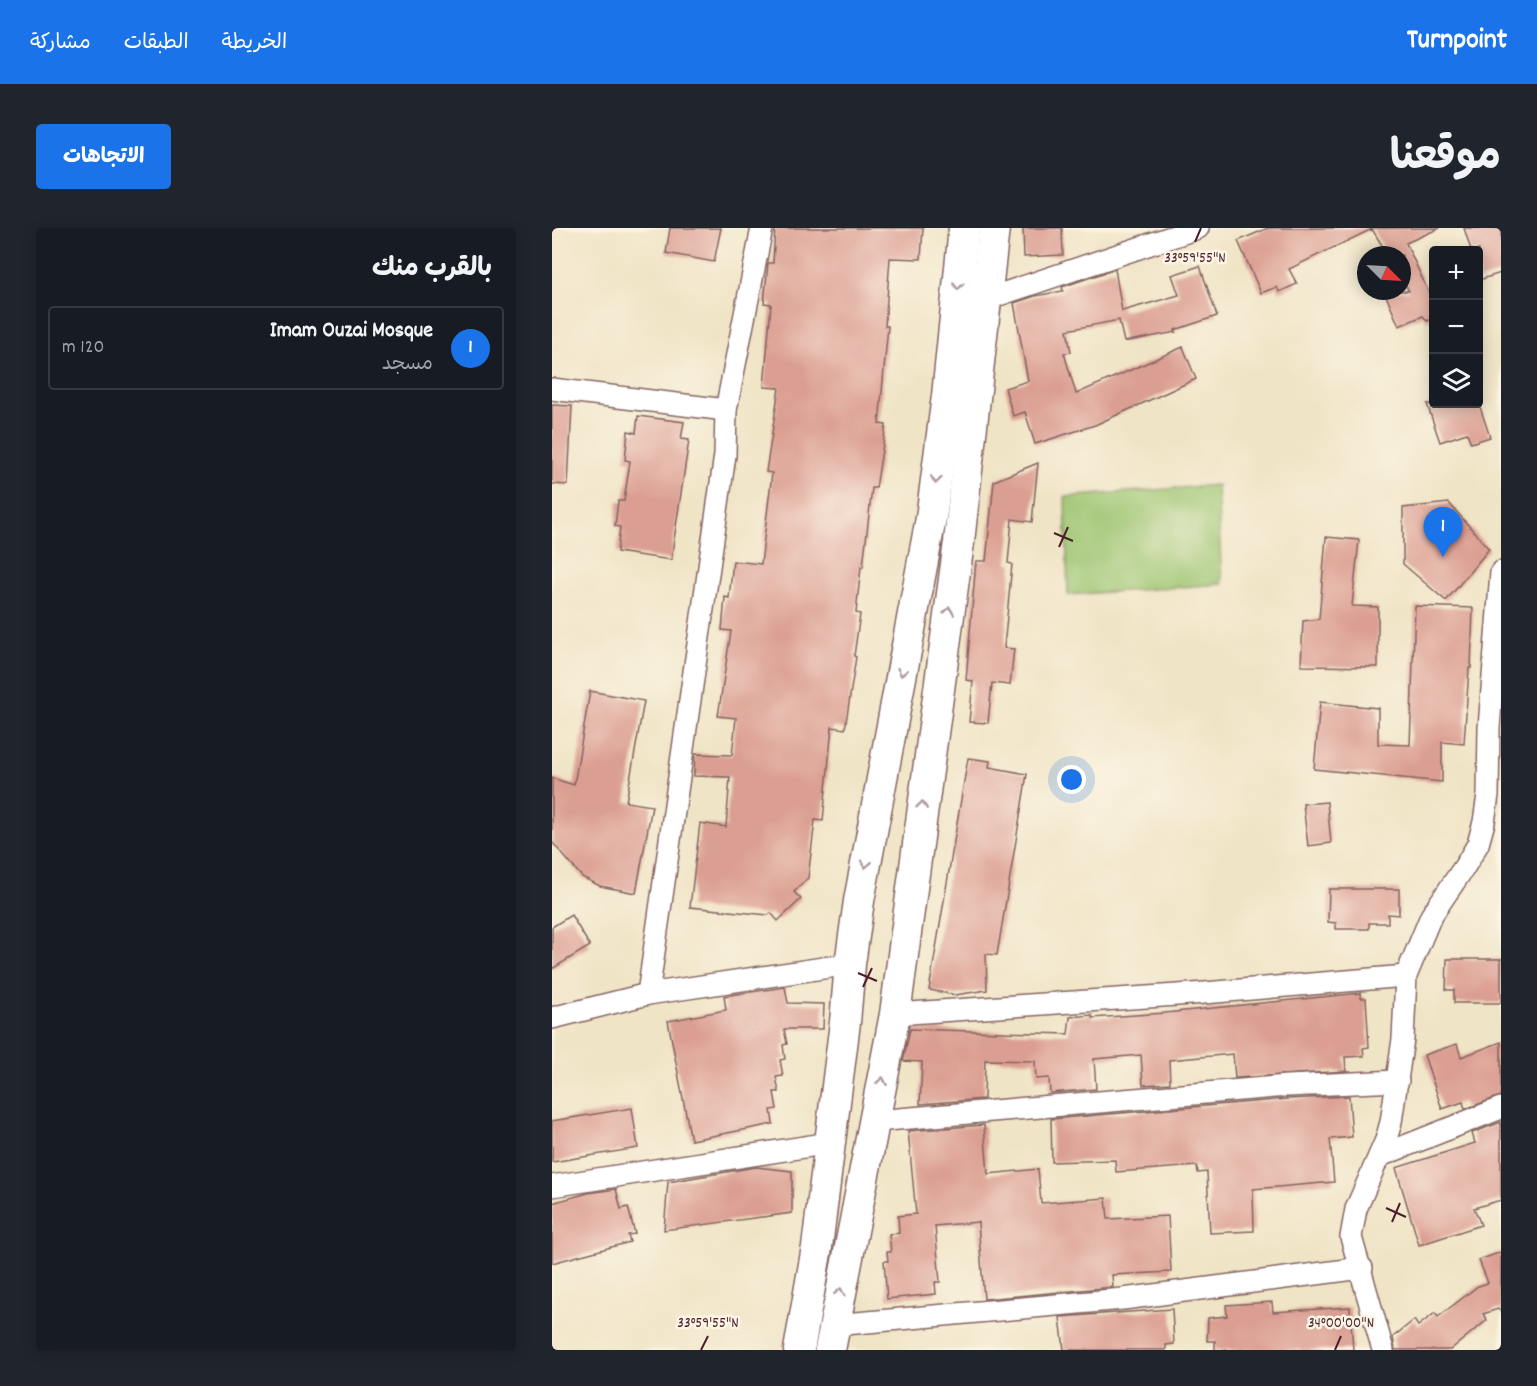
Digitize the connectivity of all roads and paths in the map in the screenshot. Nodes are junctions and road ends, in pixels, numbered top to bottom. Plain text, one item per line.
1 (762, 228) edge
2 (964, 228) edge
3 (994, 228) edge
4 (1198, 228) edge
5 (987, 299) junction
6 (552, 389) edge
7 (726, 410) junction
8 (1501, 572) edge
9 (859, 901) junction
10 (909, 907) junction
11 (850, 964) junction
12 (1406, 976) junction
13 (648, 994) junction
14 (552, 1018) edge
15 (845, 1022) junction
16 (893, 1023) junction
17 (1398, 1081) junction
18 (1501, 1108) edge
19 (875, 1121) junction
20 (830, 1143) junction
21 (1380, 1156) junction
22 (552, 1186) edge
23 (1362, 1268) junction
24 (832, 1338) edge
25 (800, 1350) edge
26 (1383, 1350) edge

1 - 7 street
2 -> 9 main road
3 - 5 main road
4 - 5 street
10 -> 5 main road
6 - 7 street
7 - 13 street
8 - 12 street
9 - 10 main road
9 - 11 main road
10 - 16 main road
11 - 13 street
11 - 15 main road
12 - 16 street
12 - 17 street
13 - 14 street
15 - 16 main road
15 - 20 main road
19 -> 16 main road
17 - 19 street
17 - 21 street
18 - 21 street
24 -> 19 main road
20 - 22 street
20 - 25 main road
21 - 23 street
23 - 24 street
23 - 26 street

